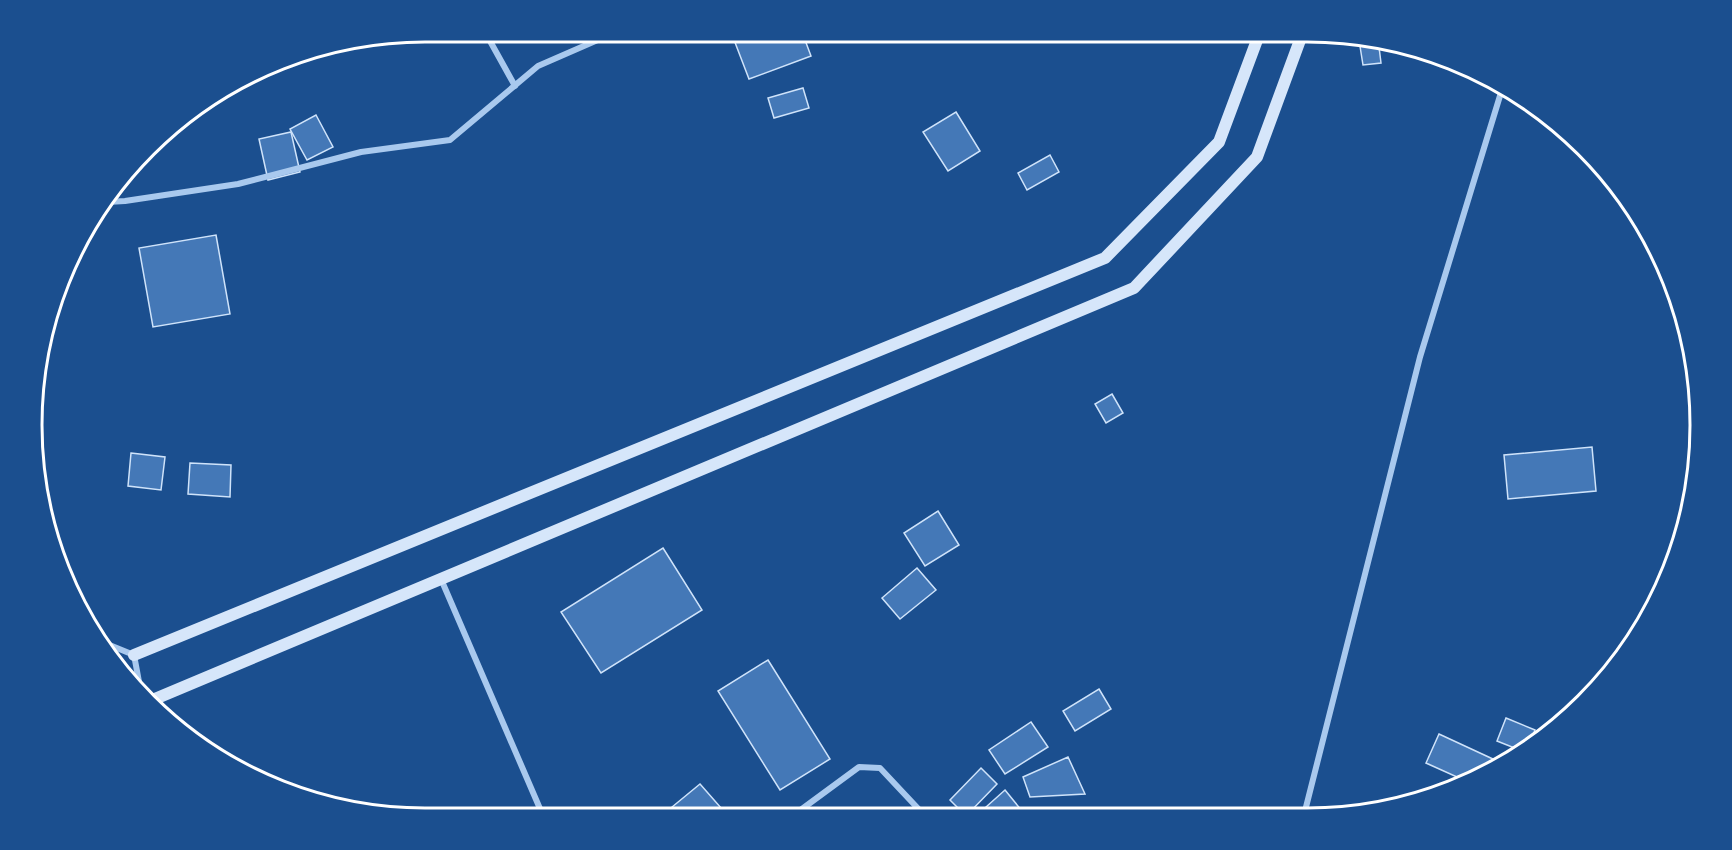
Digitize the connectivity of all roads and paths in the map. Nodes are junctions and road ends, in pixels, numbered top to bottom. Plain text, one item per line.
1 (490, 42) edge
2 (593, 42) edge
3 (1256, 42) edge
4 (1299, 42) edge
5 (514, 86) junction
6 (1501, 94) edge
7 (114, 202) edge
8 (441, 579) junction
9 (113, 647) edge
10 (134, 656) junction
11 (139, 680) edge
12 (156, 698) edge
13 (540, 808) edge
14 (803, 808) edge
15 (918, 808) edge
16 (1306, 808) edge

1 - 5 street
2 - 5 street
3 - 10 street
4 - 8 street
5 - 7 street
6 - 16 street
8 - 12 street
8 - 13 street
9 - 10 street
10 - 11 street
14 - 15 street

